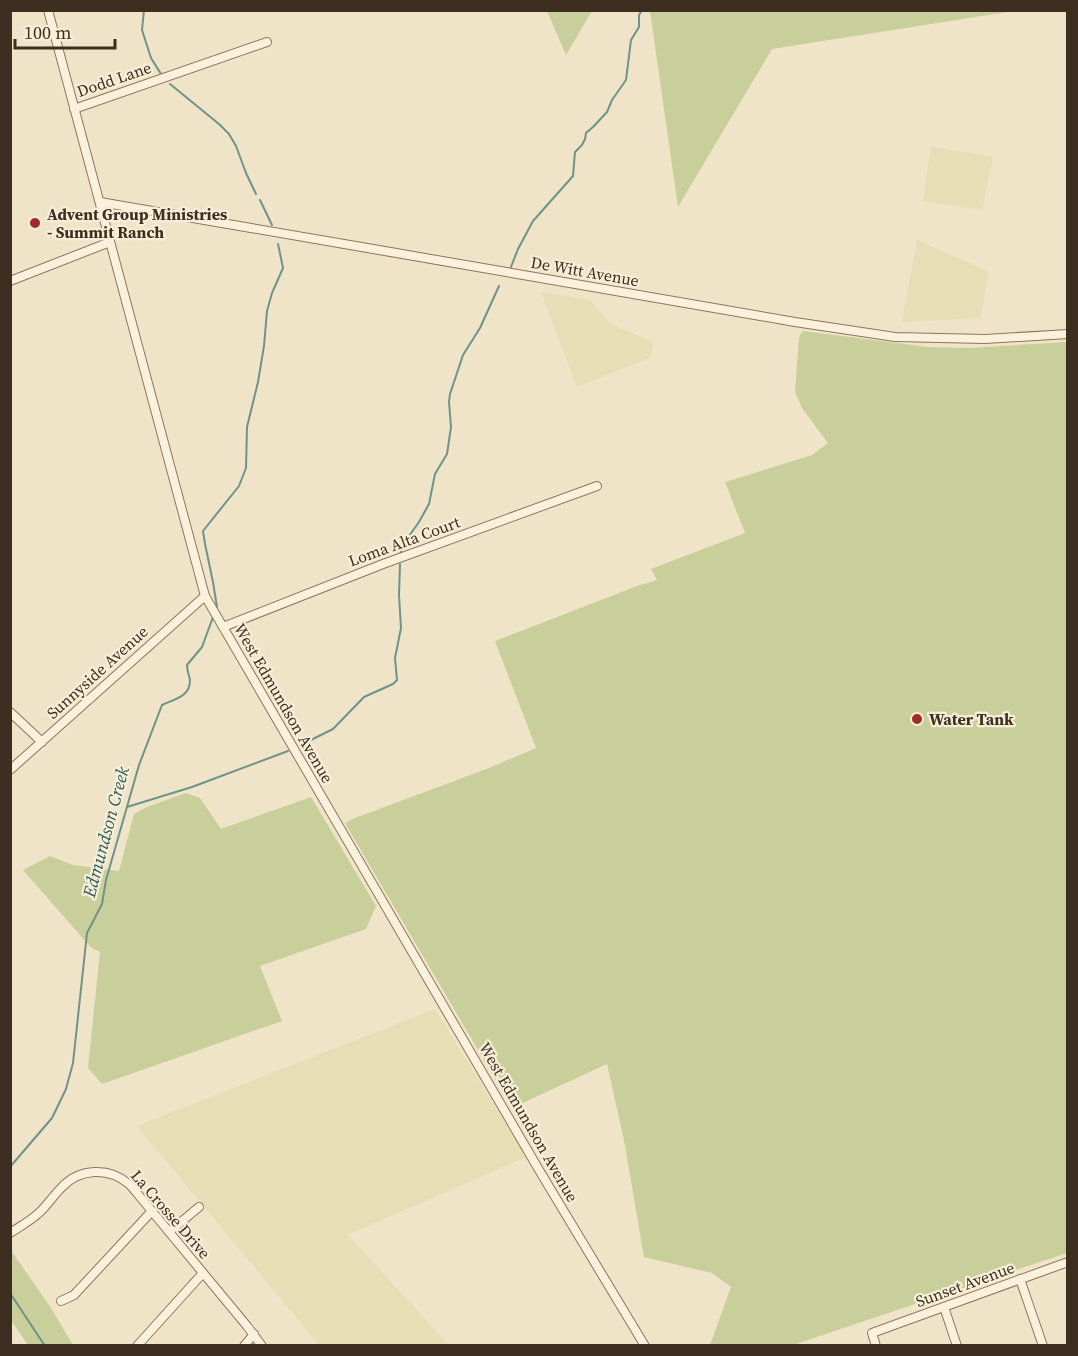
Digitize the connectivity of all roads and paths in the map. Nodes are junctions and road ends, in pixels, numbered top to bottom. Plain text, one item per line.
1 (48, 10) edge
2 (267, 42) dead end
3 (74, 109) junction
4 (100, 202) junction
5 (110, 242) junction
6 (10, 280) edge
7 (1068, 334) edge
8 (597, 486) dead end
9 (205, 596) junction
10 (223, 627) junction
11 (10, 712) edge
12 (42, 742) junction
13 (10, 770) edge
14 (199, 1207) dead end
15 (152, 1211) junction
16 (169, 1232) junction
17 (10, 1233) edge
18 (1068, 1262) edge
19 (203, 1273) junction
20 (1020, 1280) junction
21 (62, 1301) dead end
22 (944, 1307) junction
23 (254, 1334) junction
24 (137, 1346) edge
25 (244, 1346) edge
26 (262, 1346) edge
27 (645, 1346) edge
28 (876, 1346) edge
29 (957, 1346) edge
30 (1043, 1346) edge

1 - 3 street, West Edmundson Avenue
2 - 3 street, Dodd Lane
3 - 4 street, West Edmundson Avenue
4 - 5 street, West Edmundson Avenue
4 - 7 street, De Witt Avenue
5 - 6 street
5 - 9 street, West Edmundson Avenue
8 - 10 street, Loma Alta Court
9 - 10 street, West Edmundson Avenue
9 - 12 street, Sunnyside Avenue
10 - 27 street, West Edmundson Avenue
11 - 12 street
12 - 13 street, Sunnyside Avenue
14 - 16 street
15 - 16 street, La Crosse Drive
15 - 17 street, La Crosse Drive
15 - 21 street
16 - 19 street, La Crosse Drive
18 - 20 street, Sunset Avenue
19 - 23 street, La Crosse Drive
19 - 24 street
20 - 22 street, Sunset Avenue
20 - 30 street
22 - 28 street, Sunset Avenue
22 - 29 street
23 - 25 street
23 - 26 street, La Crosse Drive

